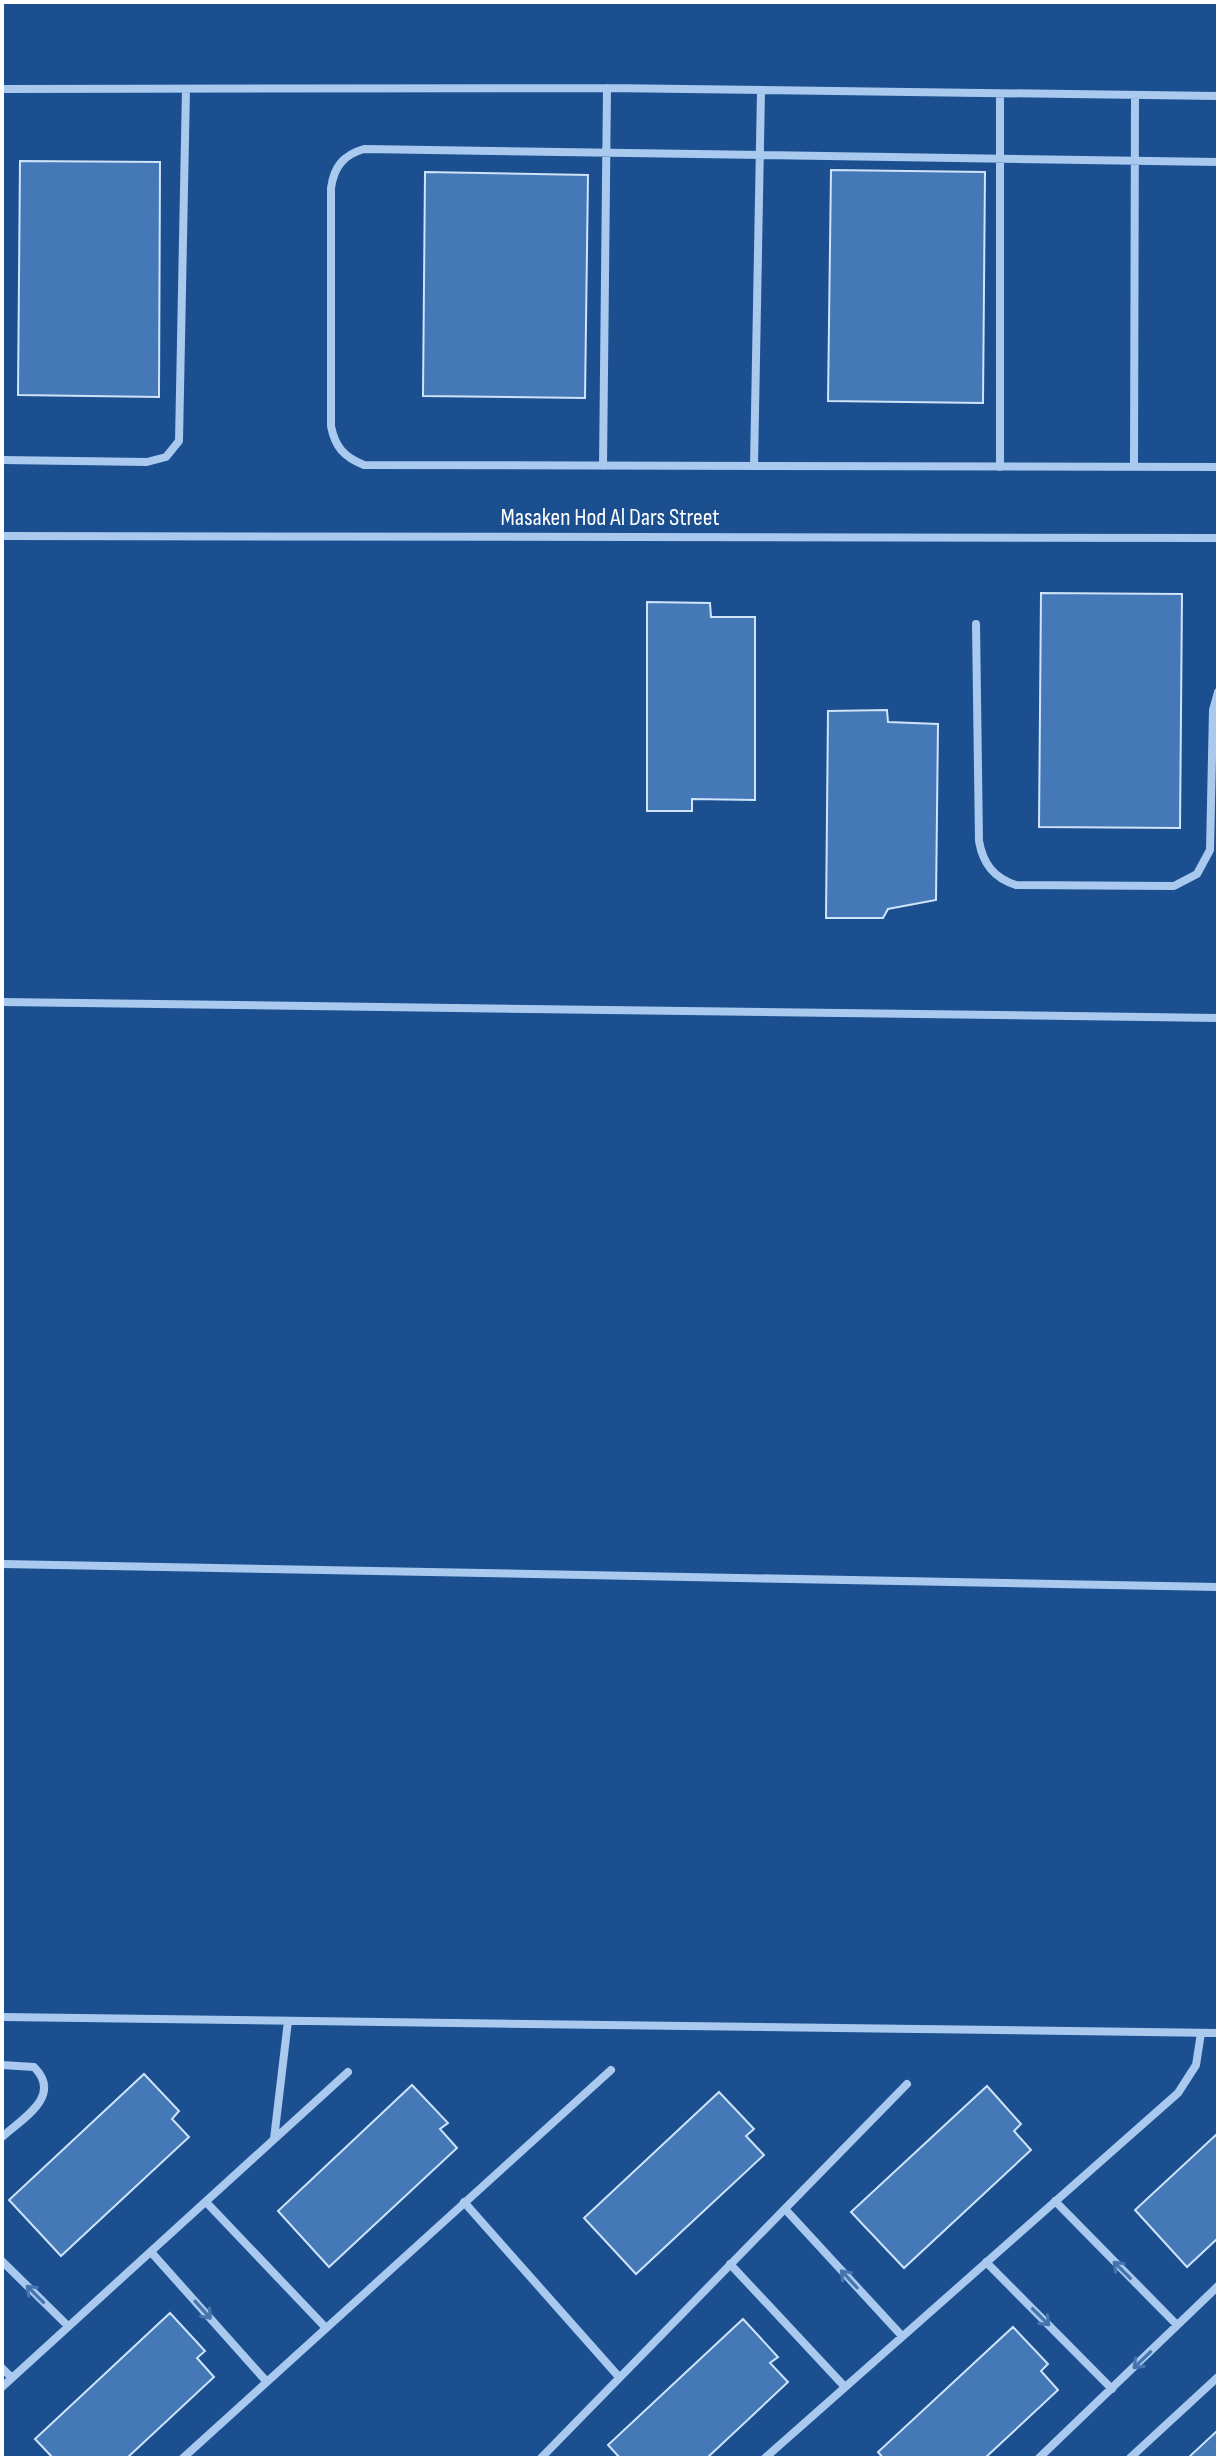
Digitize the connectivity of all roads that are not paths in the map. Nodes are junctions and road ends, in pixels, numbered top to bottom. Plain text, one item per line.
1 (607, 88) junction
2 (2, 89) edge
3 (186, 89) junction
4 (761, 91) junction
5 (1000, 94) junction
6 (1135, 95) junction
7 (1218, 96) edge
8 (606, 153) junction
9 (760, 155) junction
10 (1000, 159) junction
11 (1134, 161) junction
12 (1218, 162) edge
13 (2, 460) edge
14 (603, 466) junction
15 (754, 466) junction
16 (1000, 467) junction
17 (1134, 467) junction
18 (1218, 467) edge
19 (2, 536) edge
20 (1218, 538) edge
21 (976, 624) dead end
22 (1218, 692) edge
23 (2, 1002) edge
24 (1218, 1018) edge
25 (2, 1564) edge
26 (1218, 1587) edge
27 (2, 2017) edge
28 (288, 2021) junction
29 (1201, 2033) junction
30 (1218, 2033) edge
31 (2, 2065) edge
32 (611, 2070) dead end
33 (348, 2072) dead end
34 (907, 2084) dead end
35 (2, 2137) edge
36 (274, 2140) junction
37 (1055, 2201) junction
38 (206, 2202) junction
39 (464, 2202) junction
40 (785, 2209) junction
41 (151, 2252) junction
42 (2, 2261) edge
43 (986, 2262) junction
44 (730, 2264) junction
45 (1218, 2286) edge
46 (1177, 2325) junction
47 (68, 2326) junction
48 (326, 2328) junction
49 (902, 2336) junction
50 (2, 2368) edge
51 (619, 2377) junction
52 (1218, 2377) edge
53 (12, 2378) junction
54 (267, 2382) junction
55 (2, 2387) edge
56 (845, 2387) junction
57 (1112, 2389) junction
58 (183, 2458) edge
59 (541, 2458) edge
60 (765, 2458) edge
61 (1039, 2458) edge
62 (1130, 2458) edge

1 - 3 street
1 - 4 street
1 - 8 street
2 - 3 street
3 - 13 street
4 - 5 street
4 - 9 street
5 - 6 street
5 - 10 street
6 - 7 street
6 - 11 street
8 - 9 street
8 - 14 street
8 - 14 street
9 - 10 street
9 - 15 street
10 - 11 street
10 - 16 street
11 - 12 street
11 - 17 street
14 - 15 street
15 - 16 street
16 - 17 street
17 - 18 street
19 - 20 street, Masaken Hod Al Dars Street
21 - 22 street
23 - 24 street
25 - 26 street
27 - 28 street
28 - 29 street
28 - 36 street
29 - 30 street
29 - 37 street
31 - 35 street
32 - 39 street
33 - 36 street
34 - 40 street
36 - 38 street
37 - 43 street
46 -> 37 street
38 - 41 street
38 - 48 street
39 - 48 street
39 - 51 street
40 - 44 street
49 -> 40 street
41 - 47 street
41 -> 54 street
47 -> 42 street
43 - 49 street
43 -> 57 street
44 - 51 street
44 - 56 street
45 - 46 street
46 -> 57 street
47 - 53 street
48 - 54 street
49 - 56 street
50 - 53 street
51 - 59 street
52 - 62 street
53 - 55 street
54 - 58 street
56 - 60 street
57 - 61 street

